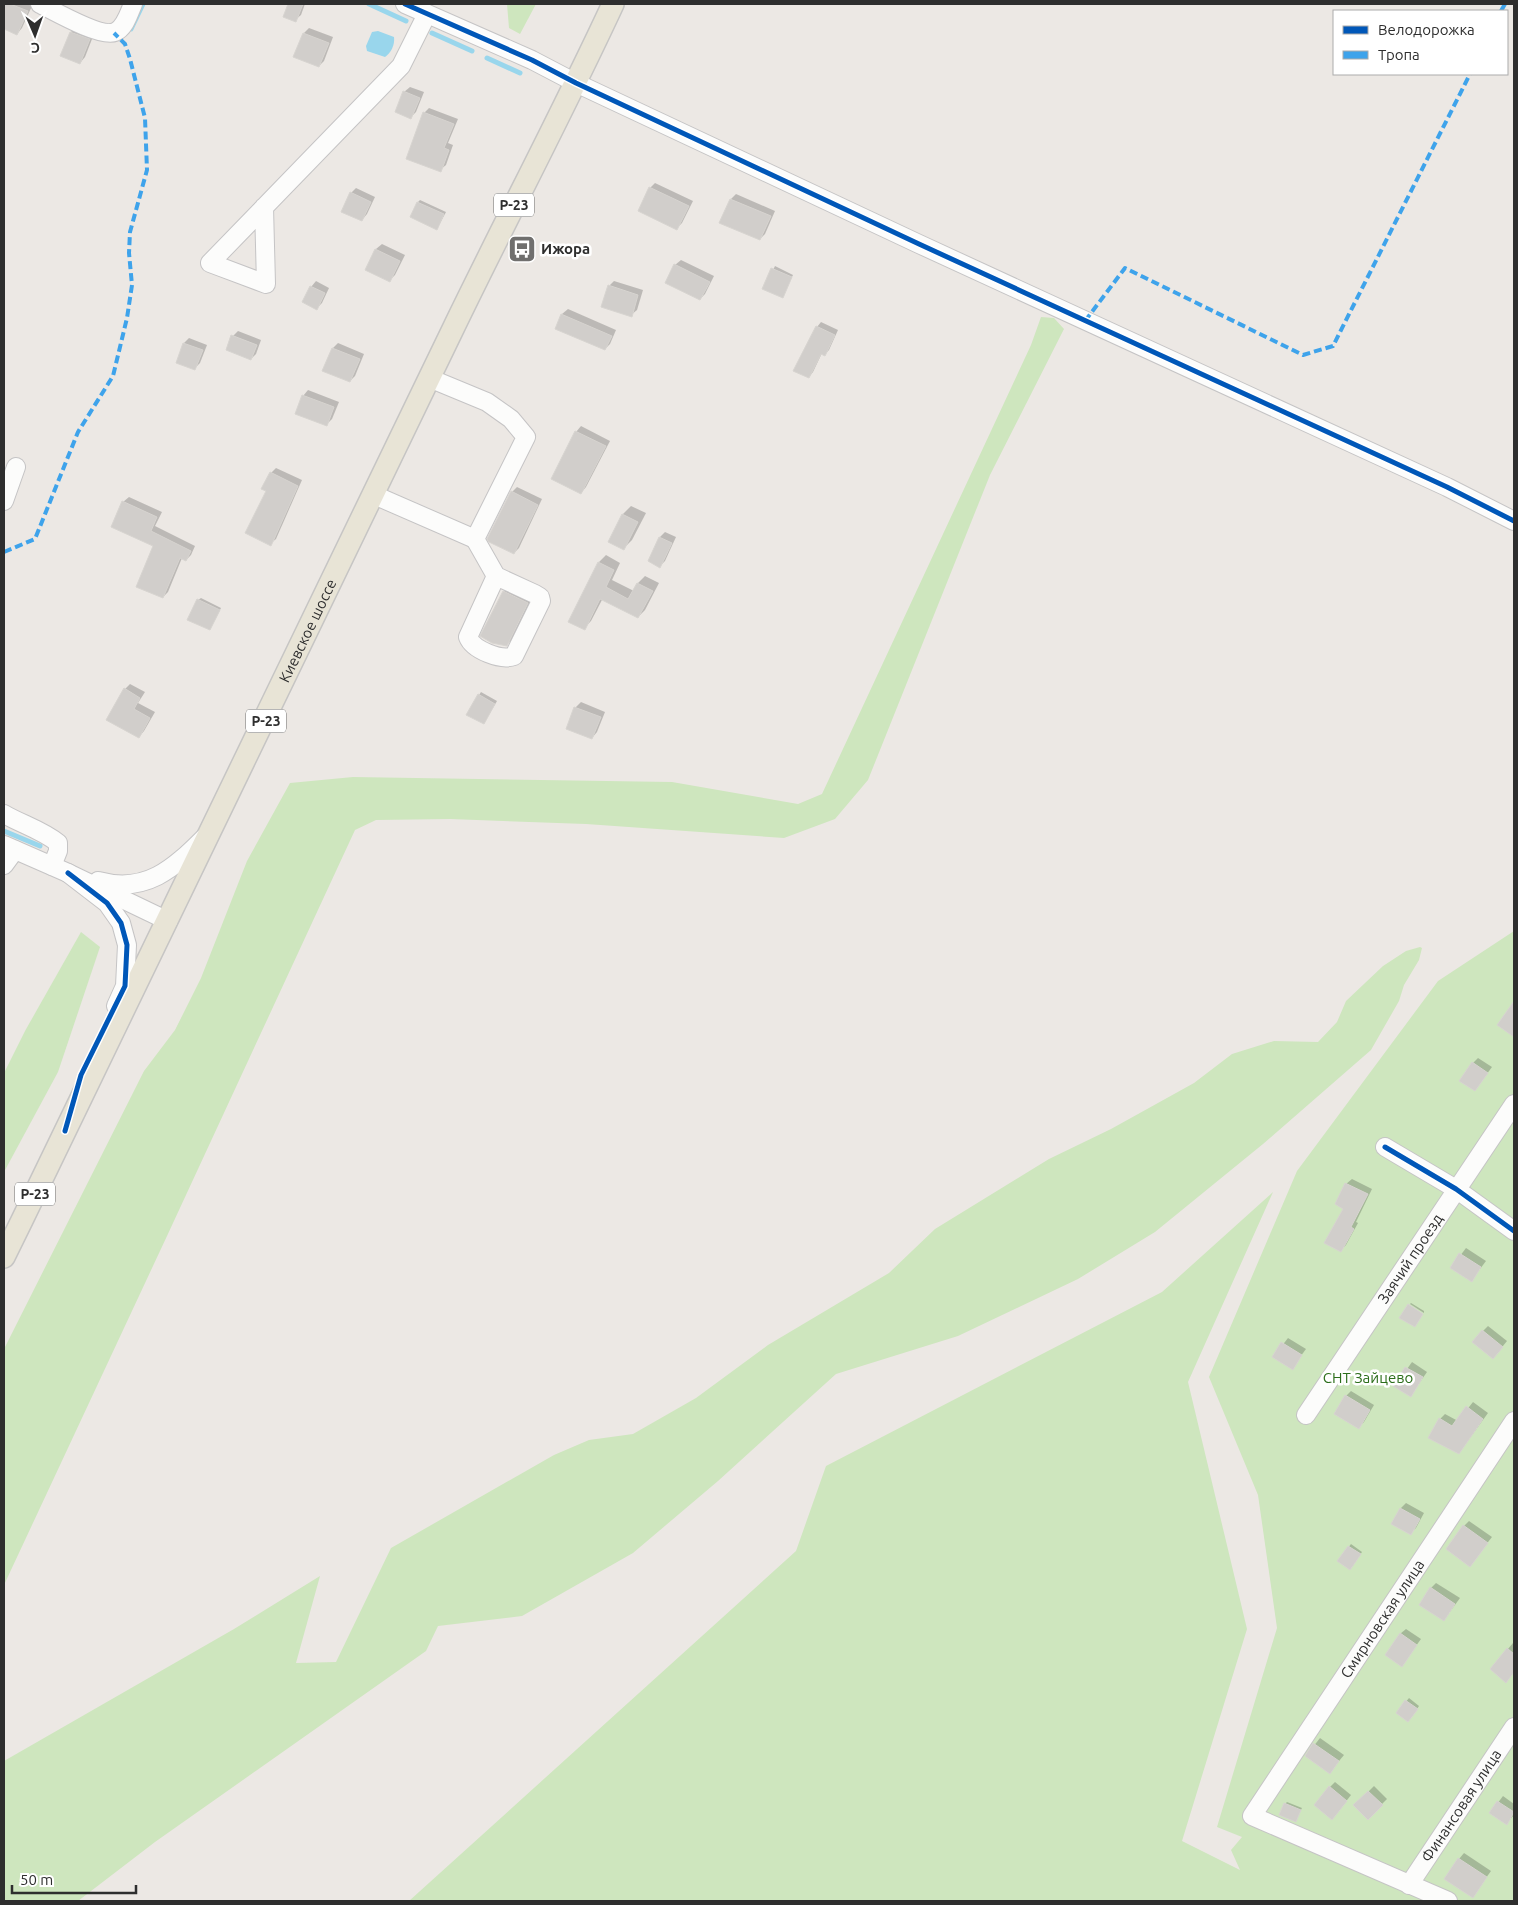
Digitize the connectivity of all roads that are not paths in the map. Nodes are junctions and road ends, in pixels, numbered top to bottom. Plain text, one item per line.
1 (40, 4) edge
2 (133, 4) edge
3 (405, 4) edge
4 (612, 4) edge
5 (427, 14) junction
6 (576, 83) junction
7 (264, 207) dead end
8 (430, 378) junction
9 (16, 467) dead end
10 (374, 495) junction
11 (4, 501) edge
12 (1514, 521) edge
13 (475, 539) junction
14 (496, 576) junction
15 (4, 814) edge
16 (213, 830) junction
17 (9, 848) edge
18 (4, 865) edge
19 (60, 869) junction
20 (168, 921) junction
21 (1514, 1104) edge
22 (65, 1132) junction
23 (1385, 1147) dead end
24 (1456, 1189) junction
25 (1514, 1231) edge
26 (4, 1257) edge
27 (1306, 1414) dead end
28 (1514, 1421) edge
29 (1514, 1727) edge
30 (1409, 1885) junction
31 (1448, 1901) edge

1 - 2 street
3 - 5 street
4 - 6 main road, Киевское шоссе / Р-23
5 - 6 street
5 - 7 street
6 - 8 main road, Киевское шоссе / Р-23
6 - 12 street
8 - 10 main road, Киевское шоссе / Р-23
8 - 13 street
9 - 11 street
10 - 13 street
10 - 16 main road, Киевское шоссе / Р-23
13 - 14 street
14 - 14 street
15 - 19 street
16 - 19 street
16 - 20 main road, Киевское шоссе / Р-23
17 - 18 street
17 - 19 street
19 - 20 street
19 - 22 street
20 - 22 main road, Киевское шоссе / Р-23
21 - 24 street, Заячий проезд
22 - 26 main road, Киевское шоссе / Р-23
23 - 24 street
24 - 25 street
24 - 27 street, Заячий проезд
28 - 30 street, Смирновская улица
29 - 30 street, Финансовая улица
30 - 31 street

